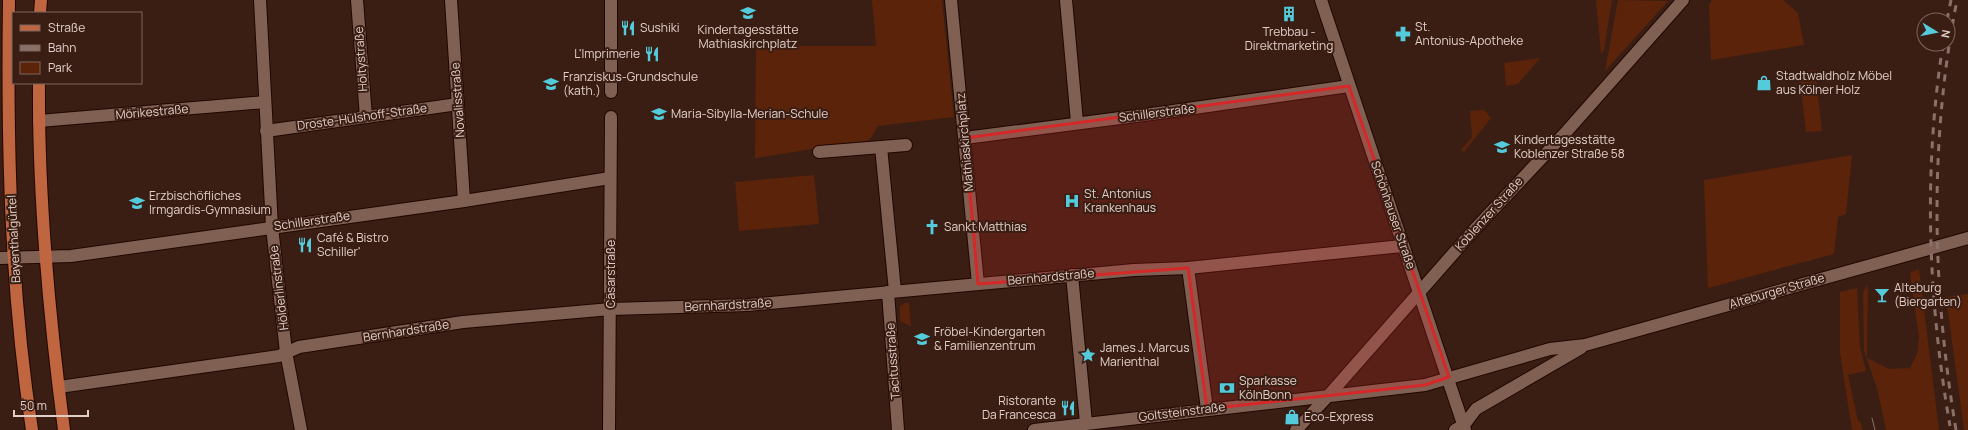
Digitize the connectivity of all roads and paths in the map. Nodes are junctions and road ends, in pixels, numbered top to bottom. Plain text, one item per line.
1 (9, 0) edge
2 (41, 0) edge
3 (260, 0) edge
4 (357, 0) edge
5 (451, 0) edge
6 (611, 0) edge
7 (951, 0) edge
8 (1066, 0) edge
9 (1321, 0) edge
10 (1683, 0) edge
11 (40, 12) edge
12 (39, 84) edge
13 (1349, 86) junction
14 (611, 92) dead end
15 (265, 102) junction
16 (458, 104) junction
17 (366, 117) junction
18 (611, 117) dead end
19 (39, 121) junction
20 (1077, 122) junction
21 (266, 131) junction
22 (965, 138) junction
23 (906, 145) dead end
24 (881, 148) junction
25 (819, 152) dead end
26 (610, 178) junction
27 (464, 201) junction
28 (272, 226) junction
29 (1968, 238) edge
30 (1402, 246) junction
31 (0, 258) edge
32 (14, 258) junction
33 (46, 258) junction
34 (1188, 268) junction
35 (1072, 275) junction
36 (978, 284) junction
37 (891, 291) junction
38 (1419, 291) junction
39 (611, 309) junction
40 (1585, 345) junction
41 (286, 352) junction
42 (1449, 377) junction
43 (58, 387) junction
44 (1329, 395) junction
45 (1207, 409) junction
46 (1086, 423) junction
47 (1461, 428) edge
48 (32, 430) edge
49 (64, 430) edge
50 (301, 430) edge
51 (609, 430) edge
52 (898, 430) edge
53 (1037, 430) edge
54 (1296, 430) edge

1 - 32 main road, Bayenthalgürtel
2 - 11 main road
3 - 15 street, Hölderlinstraße
4 - 17 street, Höltystraße
5 - 16 street, Novalisstraße
6 - 14 street
7 - 22 street, Mathiaskirchplatz
8 - 20 street
9 - 13 street, Schönhauser Straße
10 - 38 street, Koblenzer Straße
12 - 19 main road
13 - 20 street, Schillerstraße
13 - 30 street, Schönhauser Straße
15 - 19 street, Mörikestraße
15 - 21 street, Hölderlinstraße
16 - 17 street, Droste-Hülshoff-Straße
16 - 27 street, Novalisstraße
17 - 21 street, Droste-Hülshoff-Straße
18 - 26 street, Cäsarstraße
19 - 33 main road
20 - 22 street, Schillerstraße
21 - 28 street, Hölderlinstraße
22 - 36 street, Mathiaskirchplatz
23 - 24 street
24 - 25 street
24 - 37 street
26 - 27 street, Schillerstraße
26 - 39 street, Cäsarstraße
27 - 28 street, Schillerstraße
28 - 33 street, Schillerstraße
28 - 41 street, Hölderlinstraße
29 - 40 street, Alteburger Straße
30 - 34 street, Bernhardstraße
30 - 38 street, Schönhauser Straße
31 - 32 street, Schillerstraße
32 - 33 street, Schillerstraße
32 - 48 main road, Bayenthalgürtel
33 - 43 main road
34 - 35 street, Bernhardstraße
34 - 45 street
35 - 36 street, Bernhardstraße
35 - 46 street
36 - 37 street, Bernhardstraße
37 - 39 street, Bernhardstraße
37 - 52 street, Tacitusstraße
38 - 42 street, Schönhauser Straße
38 - 44 street, Koblenzer Straße
39 - 41 street, Bernhardstraße
39 - 51 street, Cäsarstraße
40 - 42 street, Alteburger Straße
40 - 47 street, Alteburger Straße
41 - 43 street, Bernhardstraße
41 - 50 street, Hölderlinstraße
42 - 44 street, Goltsteinstraße
42 - 47 street, Schönhauser Straße
43 - 49 main road
44 - 45 street, Goltsteinstraße
44 - 54 street, Koblenzer Straße
45 - 46 street, Goltsteinstraße
46 - 53 street, Goltsteinstraße

